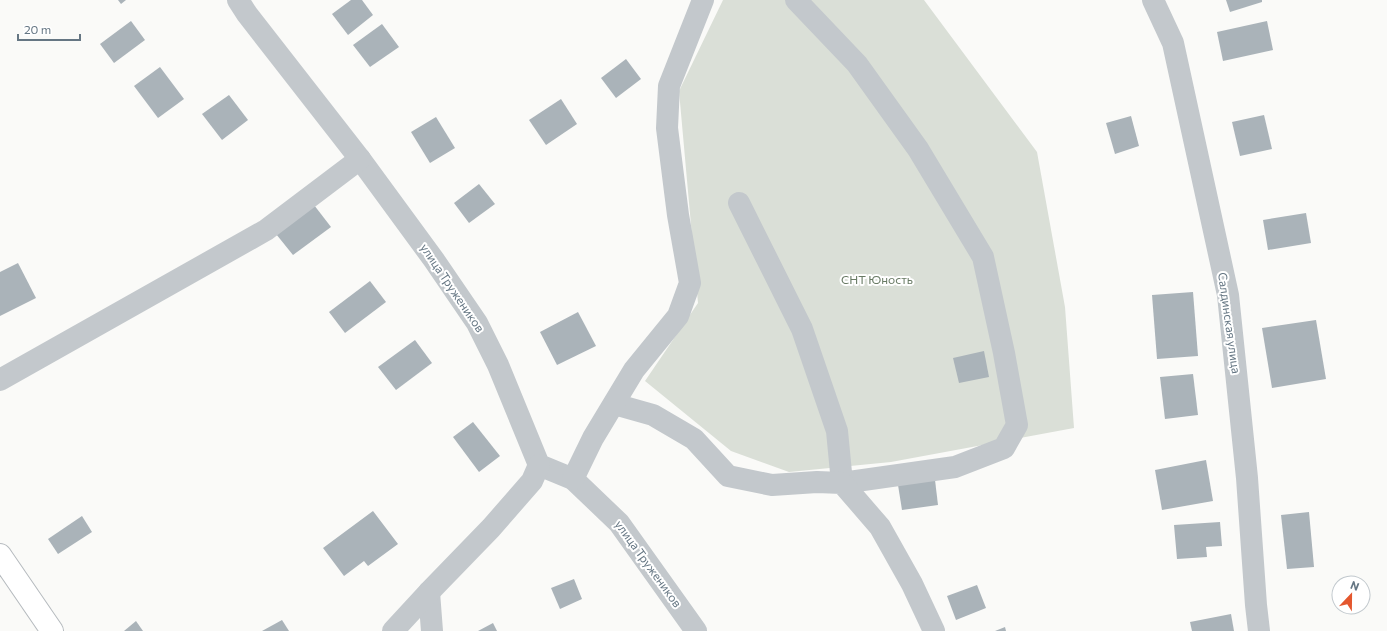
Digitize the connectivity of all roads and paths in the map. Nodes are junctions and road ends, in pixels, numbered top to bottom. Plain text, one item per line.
1 (238, 0) edge
2 (703, 0) edge
3 (796, 0) edge
4 (1153, 0) edge
5 (360, 159) junction
6 (739, 203) dead end
7 (0, 380) edge
8 (614, 404) junction
9 (539, 464) junction
10 (573, 479) junction
11 (842, 484) junction
12 (0, 555) edge
13 (429, 592) junction
14 (52, 631) edge
15 (393, 631) edge
16 (432, 631) edge
17 (696, 631) edge
18 (934, 631) edge
19 (1259, 631) edge

1 - 5 street, улица Тружеников
2 - 8 street
3 - 11 street
4 - 19 street, Салдинская улица
5 - 7 street
5 - 9 street, улица Тружеников
6 - 11 street
8 - 10 street
8 - 11 street
9 - 10 street, улица Тружеников
9 - 13 street
10 - 17 street, улица Тружеников
11 - 18 street
12 - 14 main road
13 - 15 street
13 - 16 street

